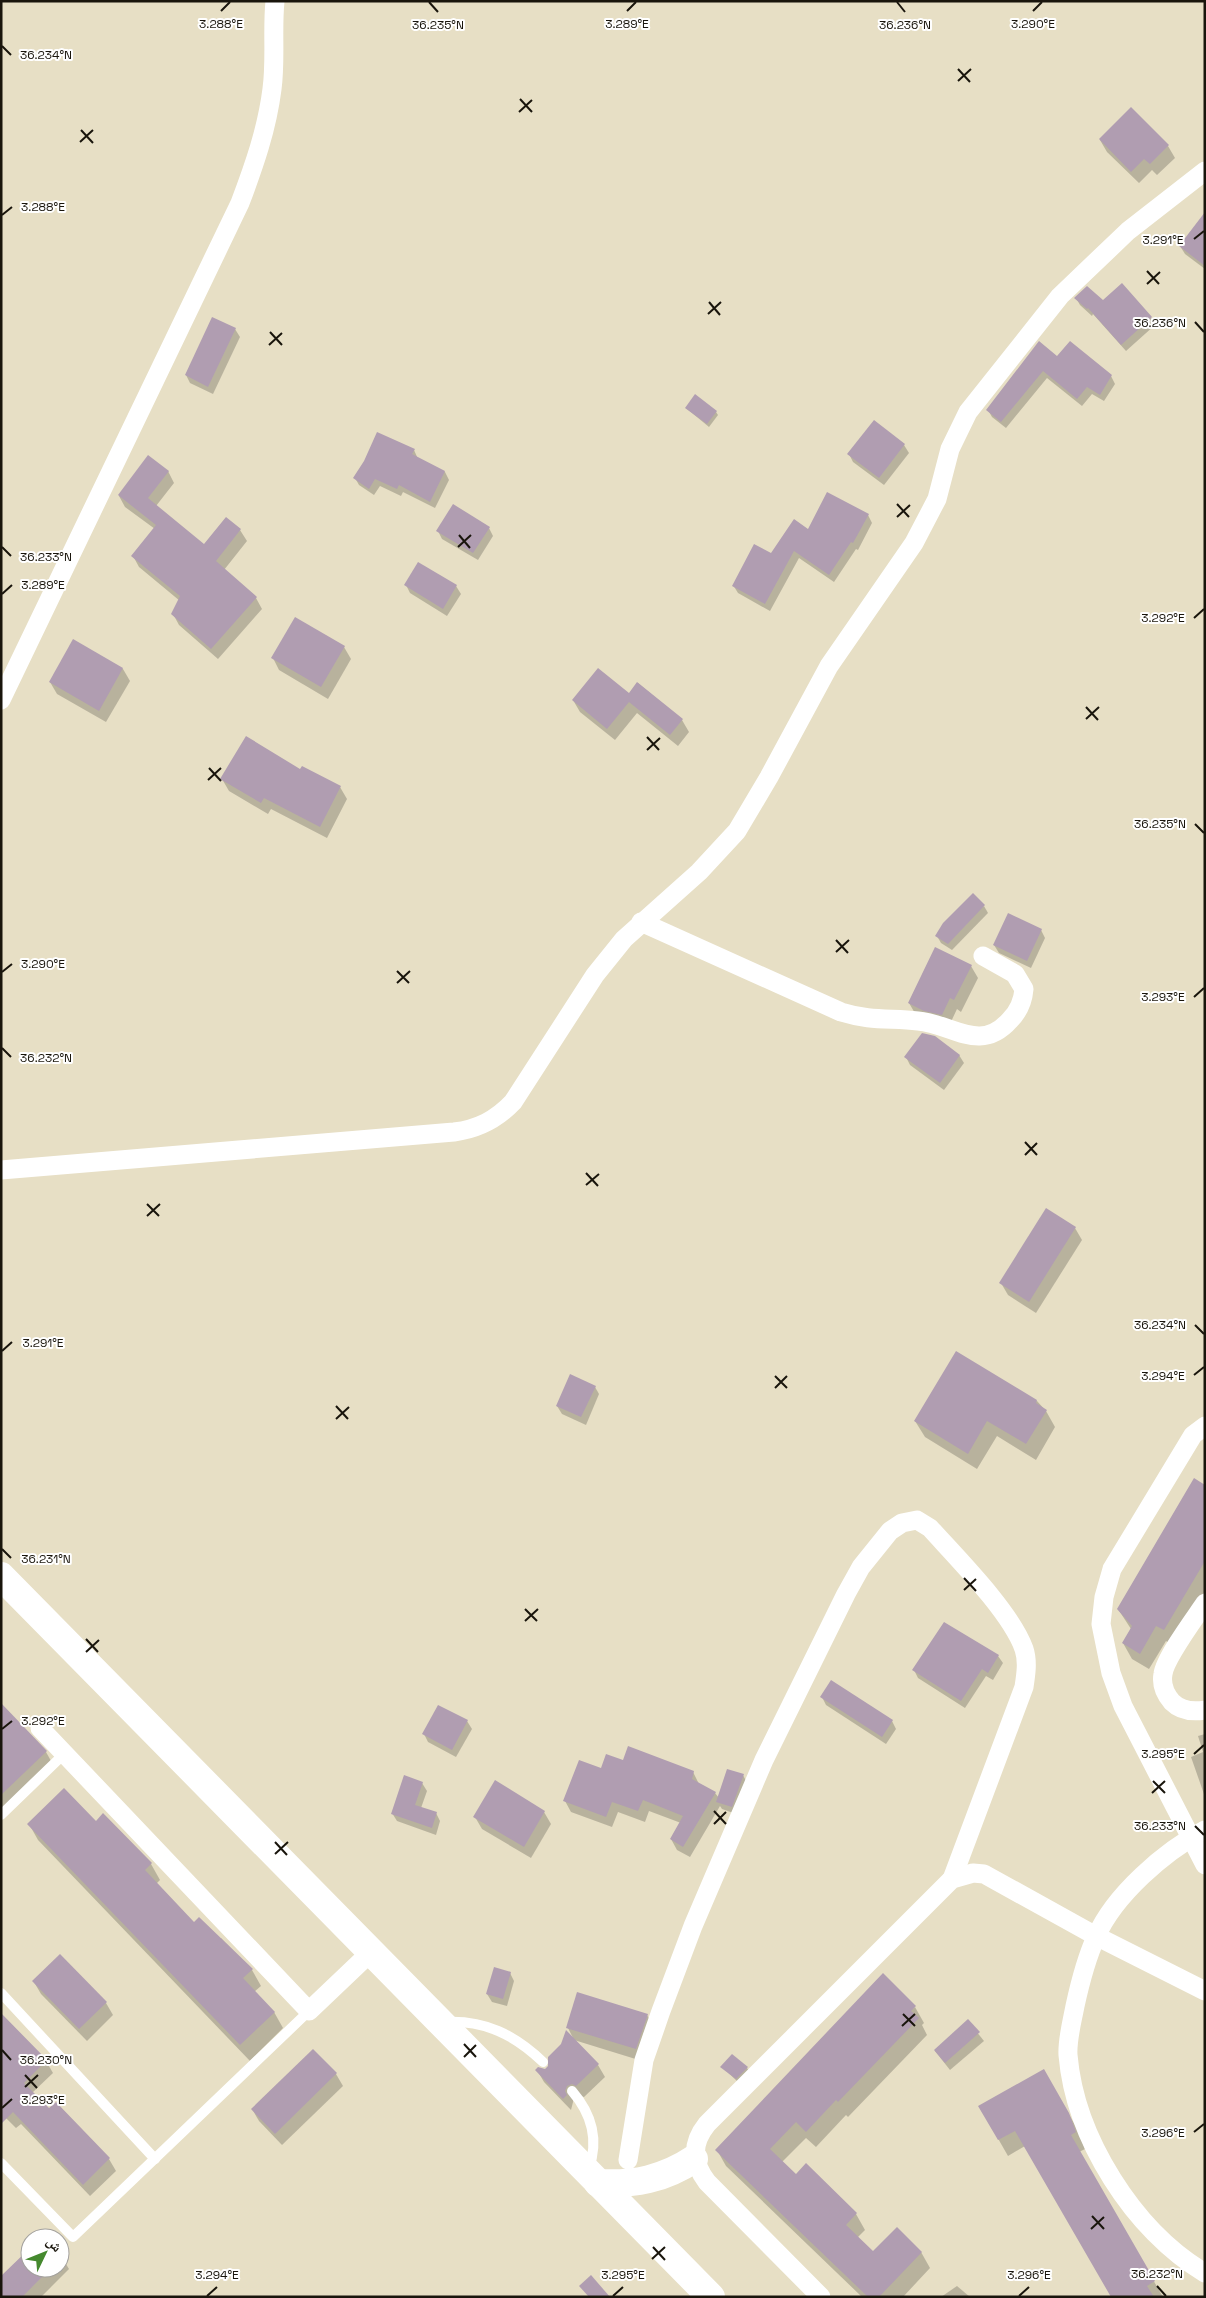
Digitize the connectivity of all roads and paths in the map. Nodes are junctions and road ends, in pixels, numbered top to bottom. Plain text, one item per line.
1 (275, 1) edge
2 (1205, 171) edge
3 (1, 700) edge
4 (641, 922) junction
5 (983, 956) dead end
6 (1, 1170) edge
7 (1205, 1426) edge
8 (1, 1576) edge
9 (1205, 1603) edge
10 (1205, 1710) edge
11 (40, 1728) dead end
12 (64, 1754) junction
13 (1, 1815) edge
14 (1197, 1834) edge
15 (1205, 1865) edge
16 (952, 1879) junction
17 (1096, 1936) junction
18 (372, 1952) junction
19 (1205, 1991) edge
20 (1, 1993) edge
21 (309, 2010) junction
22 (439, 2022) junction
23 (543, 2062) dead end
24 (572, 2091) dead end
25 (155, 2159) junction
26 (694, 2159) junction
27 (628, 2160) dead end
28 (1, 2163) edge
29 (592, 2177) junction
30 (1205, 2273) edge
31 (711, 2297) edge
32 (821, 2297) edge

1 - 3 street
2 - 4 street
4 - 5 street
4 - 6 street
7 - 14 street
8 - 18 main road
9 - 10 street
11 - 12 street
12 - 13 lane
12 - 21 street
14 - 15 street
14 - 17 street
16 - 17 street
16 - 26 street
16 - 27 street
17 - 19 street
17 - 30 street
18 - 21 street
18 - 22 main road
20 - 25 lane
21 - 25 lane
22 - 23 lane
22 - 29 main road
24 - 29 lane
25 - 28 lane
26 - 29 main road
26 - 32 street
29 - 31 main road

